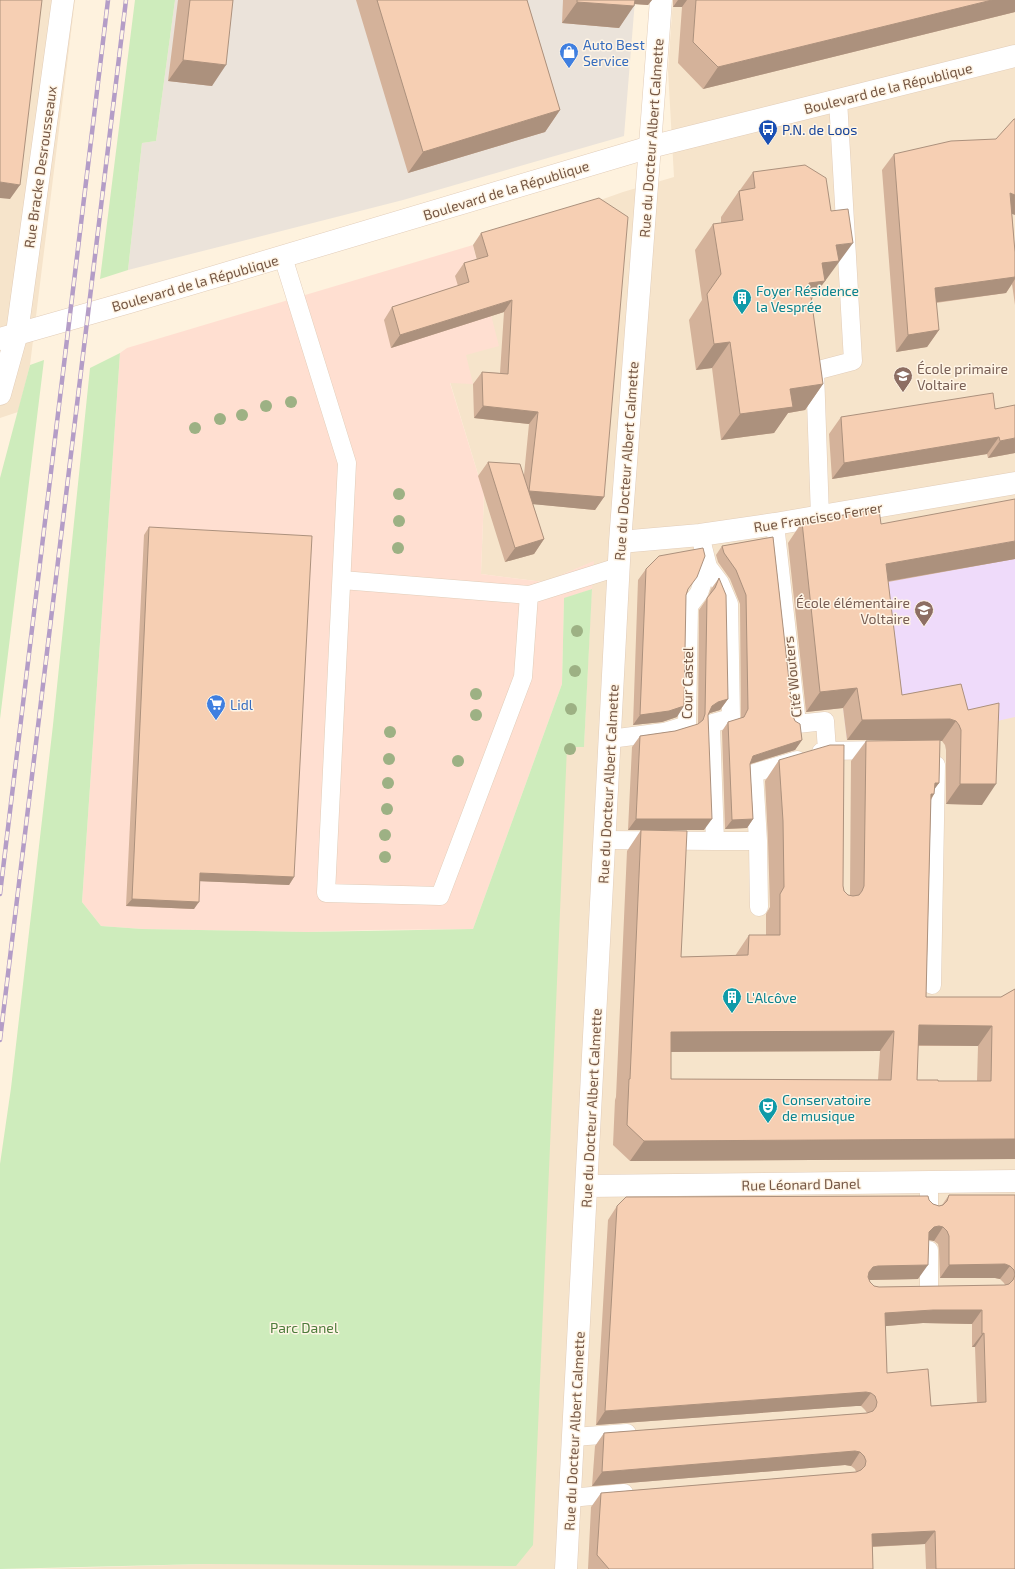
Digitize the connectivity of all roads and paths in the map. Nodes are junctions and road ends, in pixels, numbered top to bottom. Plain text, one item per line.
1 (63, 0) edge
2 (661, 0) edge
3 (1015, 56) edge
4 (838, 100) junction
5 (650, 147) junction
6 (283, 257) junction
7 (9, 336) edge
8 (0, 394) edge
9 (1015, 483) edge
10 (820, 517) junction
11 (775, 524) junction
12 (700, 535) junction
13 (620, 542) junction
14 (618, 567) junction
15 (708, 567) junction
16 (342, 580) junction
17 (529, 595) junction
18 (610, 739) junction
19 (896, 750) edge
20 (928, 750) edge
21 (836, 755) junction
22 (604, 840) junction
23 (715, 841) junction
24 (758, 841) junction
25 (759, 907) dead end
26 (932, 985) dead end
27 (1015, 1181) edge
28 (929, 1182) junction
29 (587, 1186) junction
30 (929, 1209) edge
31 (929, 1250) edge
32 (929, 1288) edge
33 (645, 1431) edge
34 (574, 1437) junction
35 (641, 1492) edge
36 (570, 1498) junction
37 (566, 1569) edge

1 - 7 street, Rue Bracke Desrousseaux
2 - 5 street, Rue du Docteur Albert Calmette
3 - 4 street, Boulevard de la République
4 - 5 street, Boulevard de la République
4 - 10 lane
5 - 6 street, Boulevard de la République
5 - 13 street, Rue du Docteur Albert Calmette
6 - 7 street, Boulevard de la République
6 - 16 lane
7 - 8 street, Rue Bracke Desrousseaux
9 - 10 street, Rue Francisco Ferrer
10 - 11 street, Rue Francisco Ferrer
11 - 12 street, Rue Francisco Ferrer
11 - 21 lane, Cité Wouters
12 - 13 street, Rue Francisco Ferrer
12 - 15 lane, Cour Castel
13 - 14 street, Rue du Docteur Albert Calmette
14 - 17 lane
14 - 18 street, Rue du Docteur Albert Calmette
15 - 18 lane, Cour Castel
15 - 23 lane, Cour Castel
16 - 17 lane
16 - 17 lane
18 - 22 street, Rue du Docteur Albert Calmette
19 - 21 lane
20 - 26 lane
21 - 24 lane
22 - 23 lane
22 - 29 street, Rue du Docteur Albert Calmette
23 - 24 lane
24 - 25 lane
27 - 28 street, Rue Léonard Danel
28 - 29 street, Rue Léonard Danel
28 - 30 lane
29 - 34 street, Rue du Docteur Albert Calmette
31 - 32 lane
33 - 34 lane
34 - 36 street, Rue du Docteur Albert Calmette
35 - 36 lane
36 - 37 street, Rue du Docteur Albert Calmette

